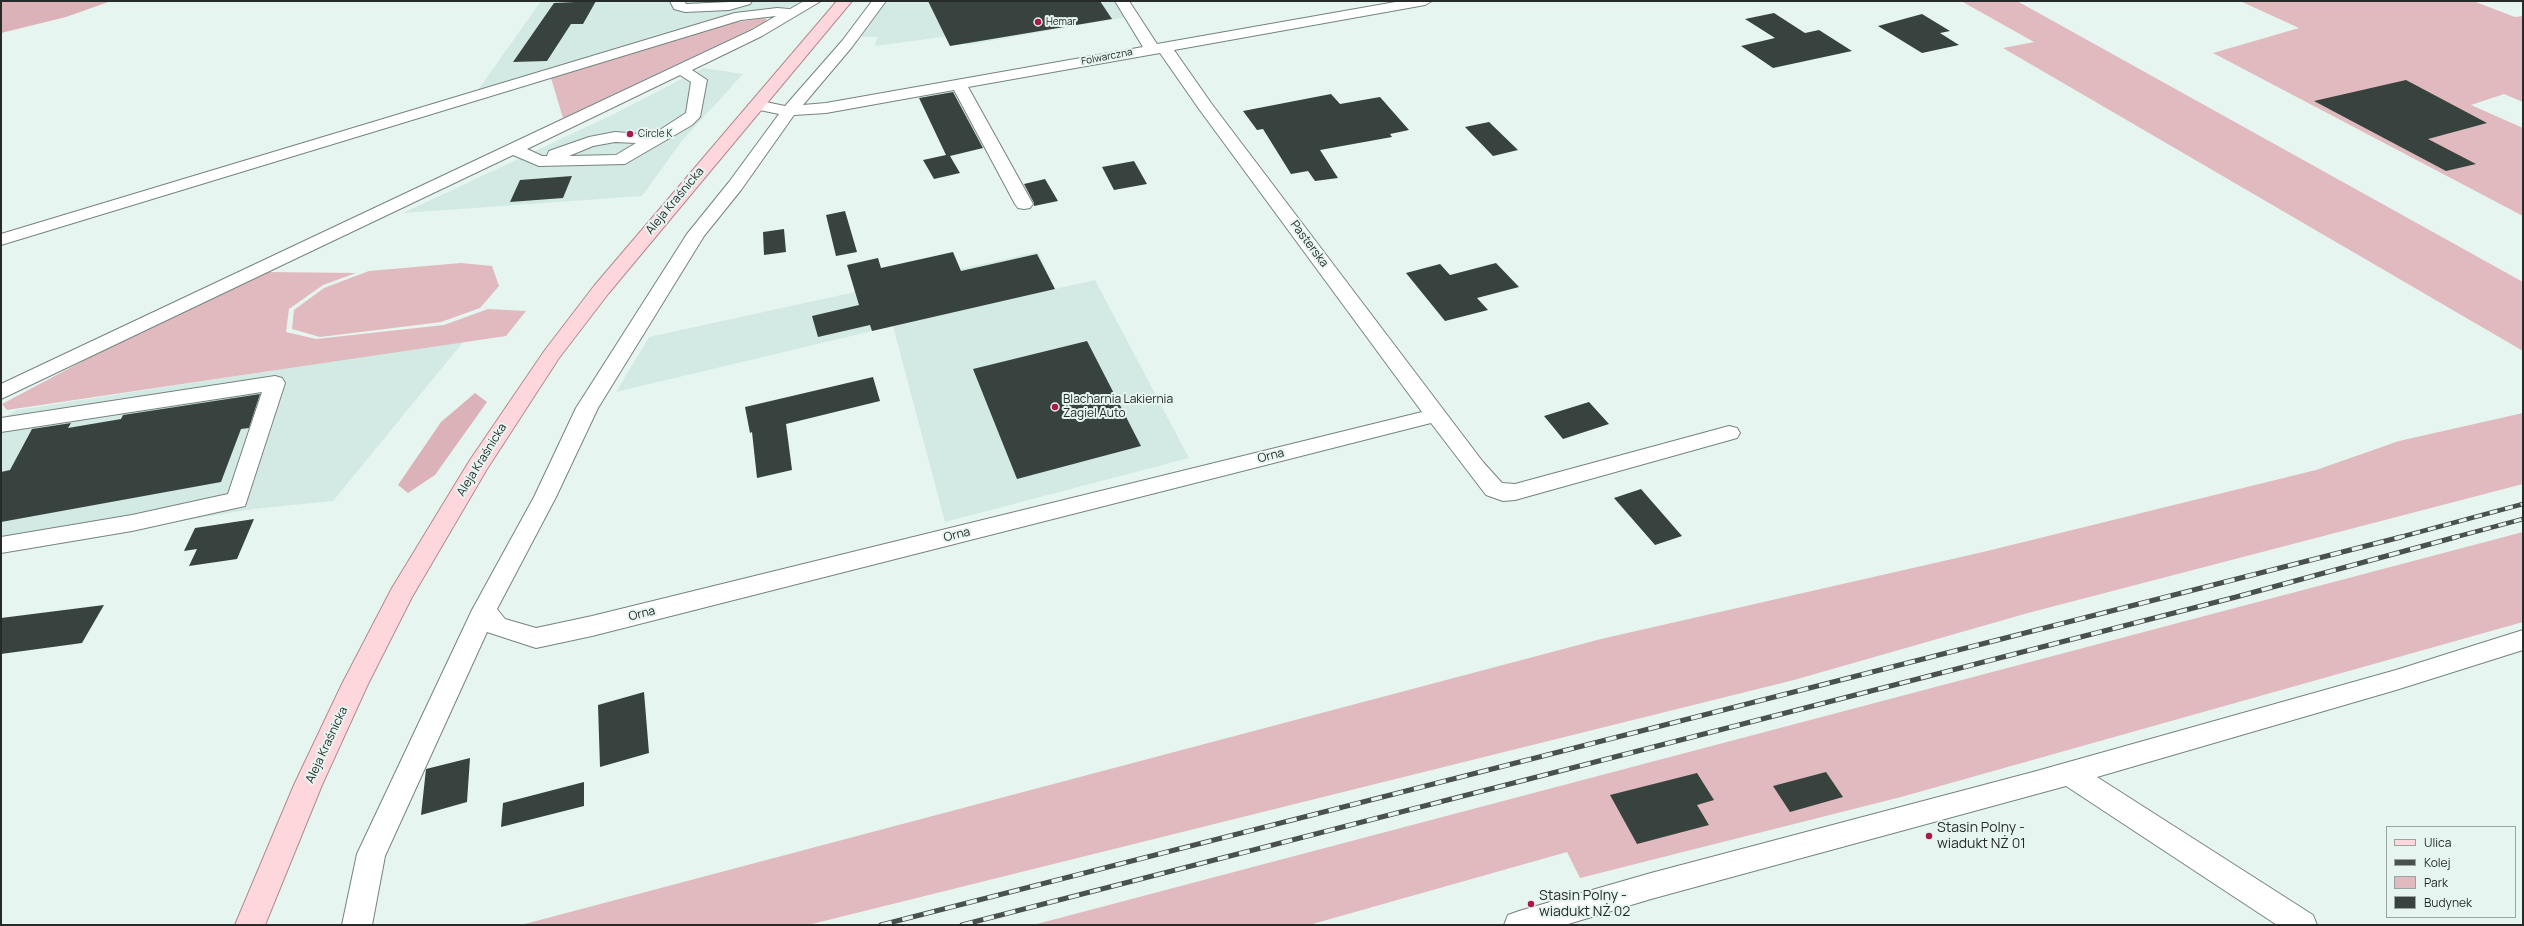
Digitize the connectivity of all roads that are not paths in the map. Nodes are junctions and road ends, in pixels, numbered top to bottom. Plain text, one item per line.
1 (677, 1) edge
2 (745, 1) edge
3 (814, 1) edge
4 (845, 1) edge
5 (865, 1) edge
6 (879, 1) edge
7 (883, 1) edge
8 (1122, 1) edge
9 (1425, 1) edge
10 (734, 11) junction
11 (793, 14) junction
12 (1158, 48) junction
13 (680, 69) junction
14 (959, 85) junction
15 (756, 105) junction
16 (789, 111) junction
17 (656, 140) junction
18 (514, 149) junction
19 (539, 161) junction
20 (1024, 204) dead end
21 (1, 240) edge
22 (1, 392) edge
23 (1437, 415) junction
24 (1, 425) edge
25 (1729, 433) dead end
26 (1, 545) edge
27 (484, 610) junction
28 (2523, 640) edge
29 (2068, 774) junction
30 (250, 925) edge
31 (357, 925) edge
32 (1519, 925) edge
33 (2302, 925) edge

1 - 10 street
2 - 10 street
3 - 11 street
4 - 15 main road, Aleja Kraśnicka
5 - 6 street
6 - 7 street
6 - 16 street
8 - 12 street, Pasterska
9 - 12 street, Folwarczna
10 - 11 street
10 - 21 street
11 - 13 street
12 - 14 street, Folwarczna
12 - 23 street, Pasterska
13 - 17 street
13 - 18 street
14 - 16 street, Folwarczna
14 - 20 street
15 - 16 street, Folwarczna
15 - 30 main road, Aleja Kraśnicka
16 - 27 street
17 - 19 street
17 - 19 street
18 - 19 street
18 - 22 street
23 - 25 street, Pasterska
23 - 27 street, Orna
24 - 26 street
27 - 31 street
28 - 29 street
29 - 32 street
29 - 33 street

